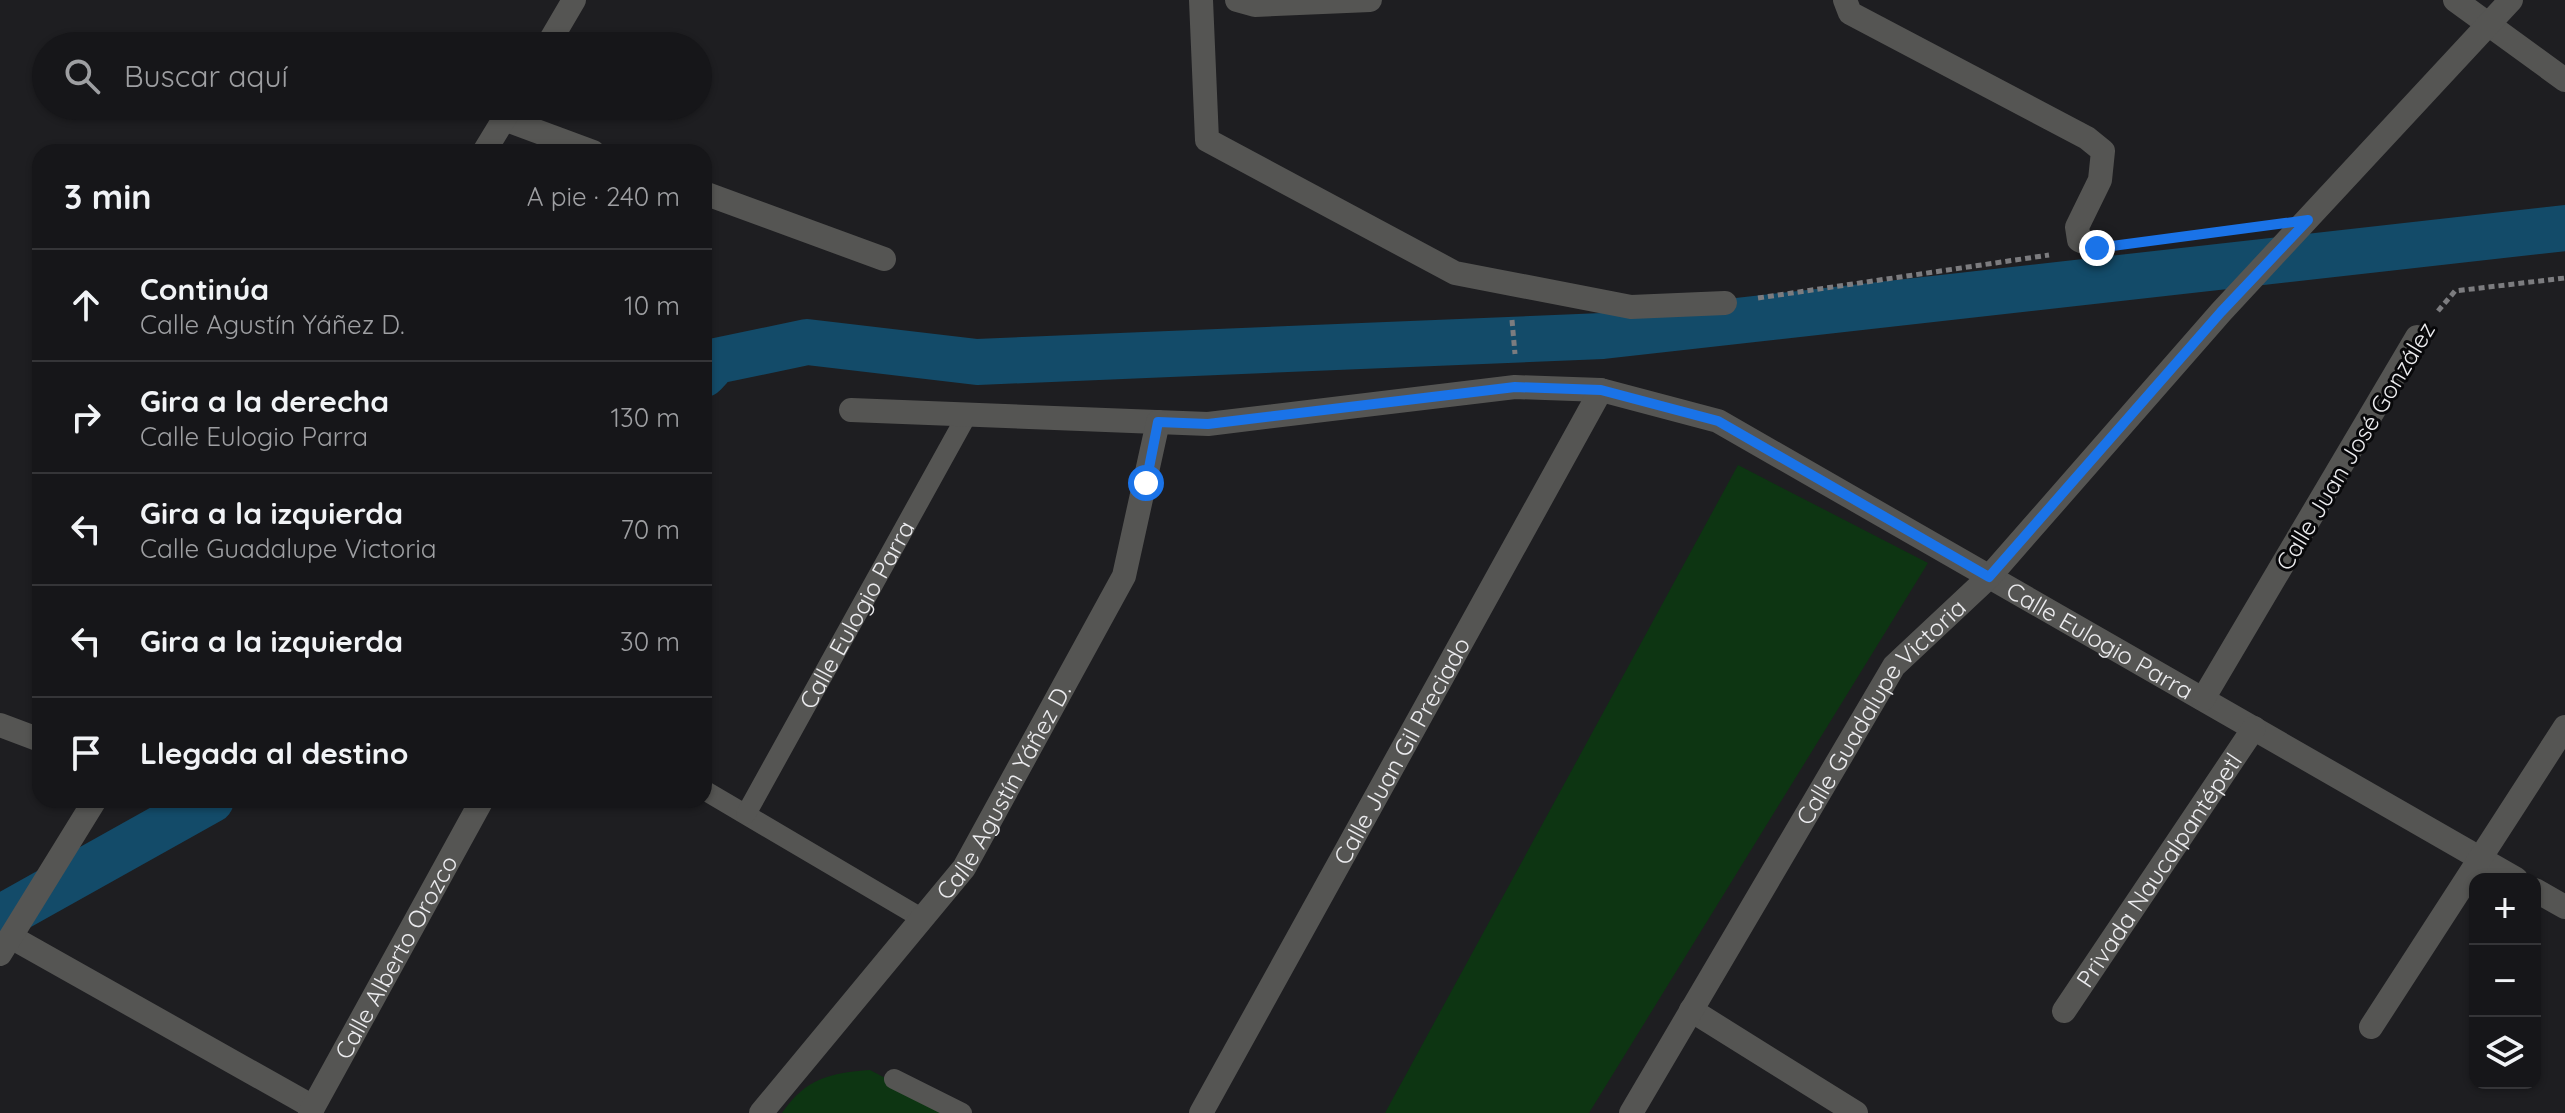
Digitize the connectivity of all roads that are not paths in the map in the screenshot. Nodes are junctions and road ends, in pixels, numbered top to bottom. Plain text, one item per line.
1 (574, 0) edge
2 (1201, 0) edge
3 (1237, 0) edge
4 (1370, 0) edge
5 (1845, 0) edge
6 (2455, 0) edge
7 (2511, 0) edge
8 (2489, 24) junction
9 (555, 32) edge
10 (2565, 80) edge
11 (504, 120) edge
12 (523, 120) edge
13 (489, 144) edge
14 (576, 144) edge
15 (712, 196) edge
16 (2097, 248) road end
17 (884, 259) dead end
18 (1725, 303) road end
19 (2417, 337) road end
20 (1601, 390) junction
21 (851, 410) dead end
22 (967, 415) junction
23 (1158, 422) junction
24 (1989, 577) junction
25 (2203, 699) junction
26 (0, 725) edge
27 (2565, 727) edge
28 (2254, 728) junction
29 (32, 737) edge
30 (712, 795) edge
31 (90, 808) edge
32 (478, 808) edge
33 (746, 814) junction
34 (2481, 859) junction
35 (2506, 873) edge
36 (2541, 893) edge
37 (2565, 907) edge
38 (923, 919) junction
39 (8, 942) edge
40 (1691, 1010) junction
41 (2064, 1011) dead end
42 (2371, 1027) dead end
43 (894, 1079) dead end
44 (312, 1110) edge
45 (761, 1113) edge
46 (962, 1113) edge
47 (1201, 1113) edge
48 (1631, 1113) edge
49 (1856, 1113) edge

1 - 9 street
2 - 18 street
3 - 4 street
5 - 16 street
6 - 8 street
7 - 8 street, Calle Guadalupe Victoria
8 - 10 street
8 - 24 street, Calle Guadalupe Victoria
11 - 13 street
12 - 14 street
15 - 17 street
19 - 25 street, Calle Juan José González
20 - 23 street, Calle Eulogio Parra
20 - 24 street, Calle Eulogio Parra
20 - 47 street, Calle Juan Gil Preciado
21 - 22 street, Calle Eulogio Parra
22 - 23 street, Calle Eulogio Parra
22 - 33 lane, Calle Eulogio Parra
23 - 38 street, Calle Agustín Yáñez D.
24 - 25 street, Calle Eulogio Parra
24 - 40 street, Calle Guadalupe Victoria
25 - 28 street, Calle Eulogio Parra
26 - 29 street
27 - 34 street
28 - 34 street, Calle Eulogio Parra
28 - 41 street, Privada Naucalpantépetl
30 - 33 lane
31 - 39 street
32 - 44 street, Calle Alberto Orozco
33 - 38 lane
34 - 35 street, Calle Eulogio Parra
34 - 42 street
36 - 37 street
38 - 45 street, Calle Agustín Yáñez D.
39 - 44 street
40 - 48 street, Calle Guadalupe Victoria
40 - 49 street
43 - 46 lane

